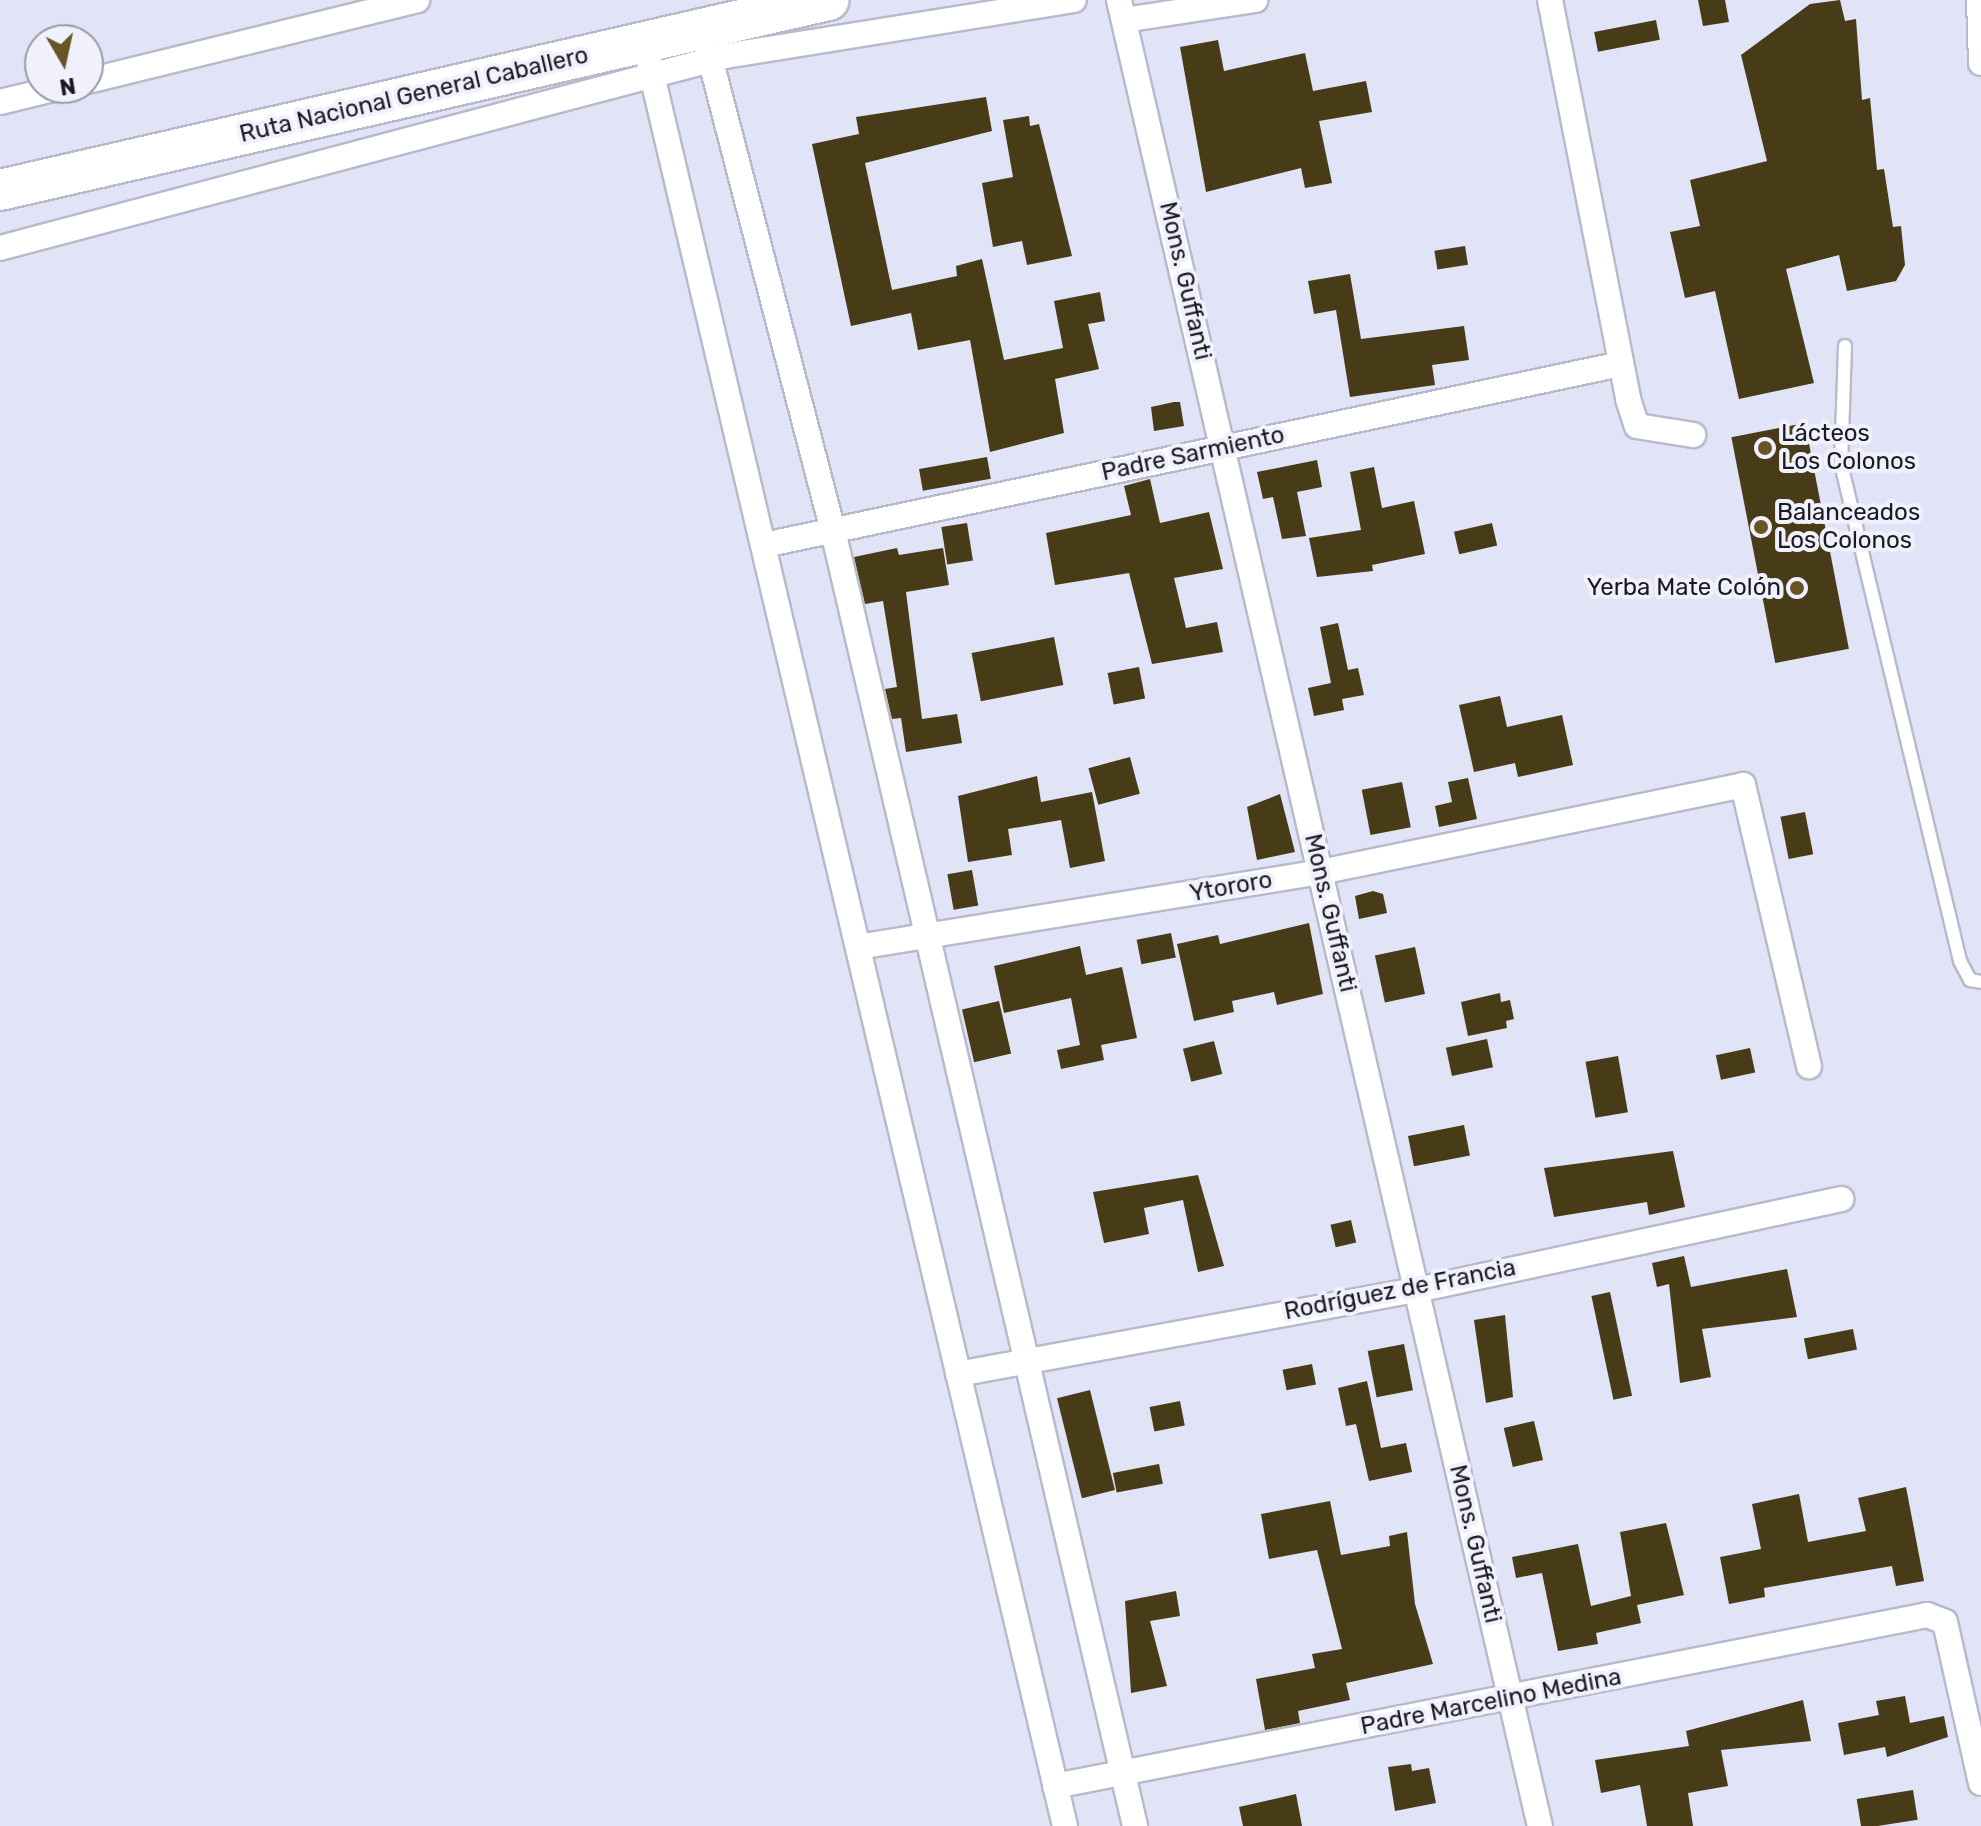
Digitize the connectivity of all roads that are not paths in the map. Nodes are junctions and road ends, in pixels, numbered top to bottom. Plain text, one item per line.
1 (417, 0) edge
2 (828, 0) edge
3 (1074, 0) edge
4 (1255, 0) edge
5 (1550, 0) edge
6 (1979, 0) edge
7 (1121, 10) edge
8 (706, 44) junction
9 (648, 59) junction
10 (1981, 63) edge
11 (104, 77) edge
12 (24, 96) edge
13 (0, 102) edge
14 (0, 190) edge
15 (0, 248) edge
16 (1845, 346) dead end
17 (1621, 364) junction
18 (1693, 435) dead end
19 (1223, 447) junction
20 (833, 531) junction
21 (764, 545) junction
22 (1320, 872) junction
23 (927, 938) junction
24 (858, 947) junction
25 (1981, 982) edge
26 (1809, 1066) dead end
27 (1841, 1199) dead end
28 (1417, 1290) junction
29 (1029, 1358) junction
30 (958, 1374) junction
31 (1511, 1701) junction
32 (1122, 1768) junction
33 (1981, 1783) edge
34 (1055, 1786) junction
35 (1065, 1826) edge
36 (1135, 1826) edge
37 (1540, 1826) edge

1 - 11 street
2 - 8 highway, Ruta Nacional General Caballero
3 - 8 street
4 - 7 street
5 - 17 street
6 - 10 street
7 - 19 street, Mons. Guffanti
8 - 9 highway, Ruta Nacional General Caballero
8 - 20 street
9 - 14 highway, Ruta Nacional General Caballero
9 - 15 street
9 - 21 street
12 - 13 street
16 - 25 lane
17 - 18 street
17 - 19 street, Padre Sarmiento
19 - 20 street, Padre Sarmiento
19 - 22 street, Mons. Guffanti
20 - 21 street, Padre Sarmiento
20 - 23 street
21 - 24 street
22 - 23 street, Ytororo
22 - 26 street, Ytororo
22 - 28 street, Mons. Guffanti
23 - 24 street, Ytororo
23 - 29 street
24 - 30 street
27 - 28 street, Rodríguez de Francia
28 - 29 street, Rodríguez de Francia
28 - 31 street, Mons. Guffanti
29 - 30 street, Rodríguez de Francia
29 - 32 street
30 - 34 street
31 - 32 street, Padre Marcelino Medina
31 - 33 street, Padre Marcelino Medina
31 - 37 street, Mons. Guffanti
32 - 34 street, Padre Marcelino Medina
32 - 36 street
34 - 35 street

